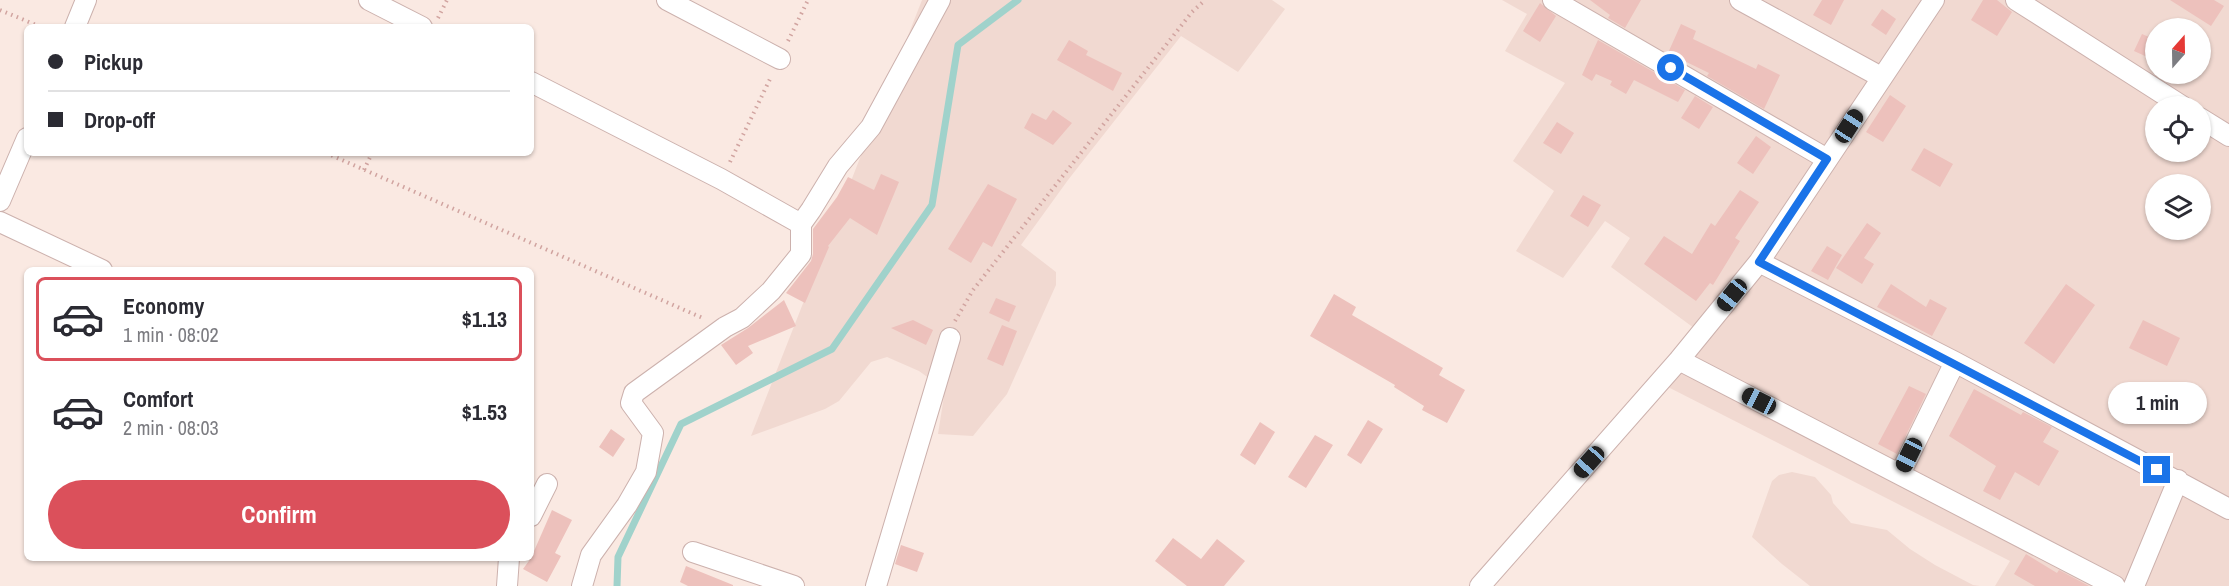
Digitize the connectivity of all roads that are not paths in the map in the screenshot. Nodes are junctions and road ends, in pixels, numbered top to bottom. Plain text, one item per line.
1 (86, 0) edge
2 (369, 0) edge
3 (667, 0) edge
4 (940, 0) edge
5 (1553, 0) edge
6 (1740, 0) edge
7 (1934, 0) edge
8 (2016, 0) edge
9 (76, 24) edge
10 (416, 24) edge
11 (780, 59) road end
12 (1881, 77) junction
13 (534, 84) edge
14 (2166, 96) edge
15 (2211, 125) edge
16 (2229, 136) edge
17 (24, 145) edge
18 (1827, 159) junction
19 (0, 201) edge
20 (0, 222) edge
21 (801, 224) junction
22 (1759, 262) junction
23 (96, 267) edge
24 (950, 338) road end
25 (1679, 360) junction
26 (1954, 362) junction
27 (1900, 474) junction
28 (2178, 480) junction
29 (546, 483) edge
30 (534, 509) edge
31 (2229, 509) edge
32 (693, 552) dead end
33 (509, 561) edge
34 (507, 586) edge
35 (582, 586) edge
36 (794, 586) edge
37 (876, 586) edge
38 (1480, 586) edge
39 (2115, 586) edge
40 (2134, 586) edge

1 - 9 street
2 - 10 street
3 - 11 street
4 - 21 street
5 - 18 street
6 - 12 street
7 - 12 street
8 - 14 street
12 - 18 street
13 - 21 street
15 - 16 street
17 - 19 street
18 - 22 street
20 - 23 street
21 - 35 street
22 - 25 street
22 - 26 street
24 - 37 street
25 - 27 street
25 - 38 street
26 - 27 street
26 - 28 street
27 - 39 street
28 - 31 street
28 - 40 street
29 - 30 street
32 - 36 street
33 - 34 street

